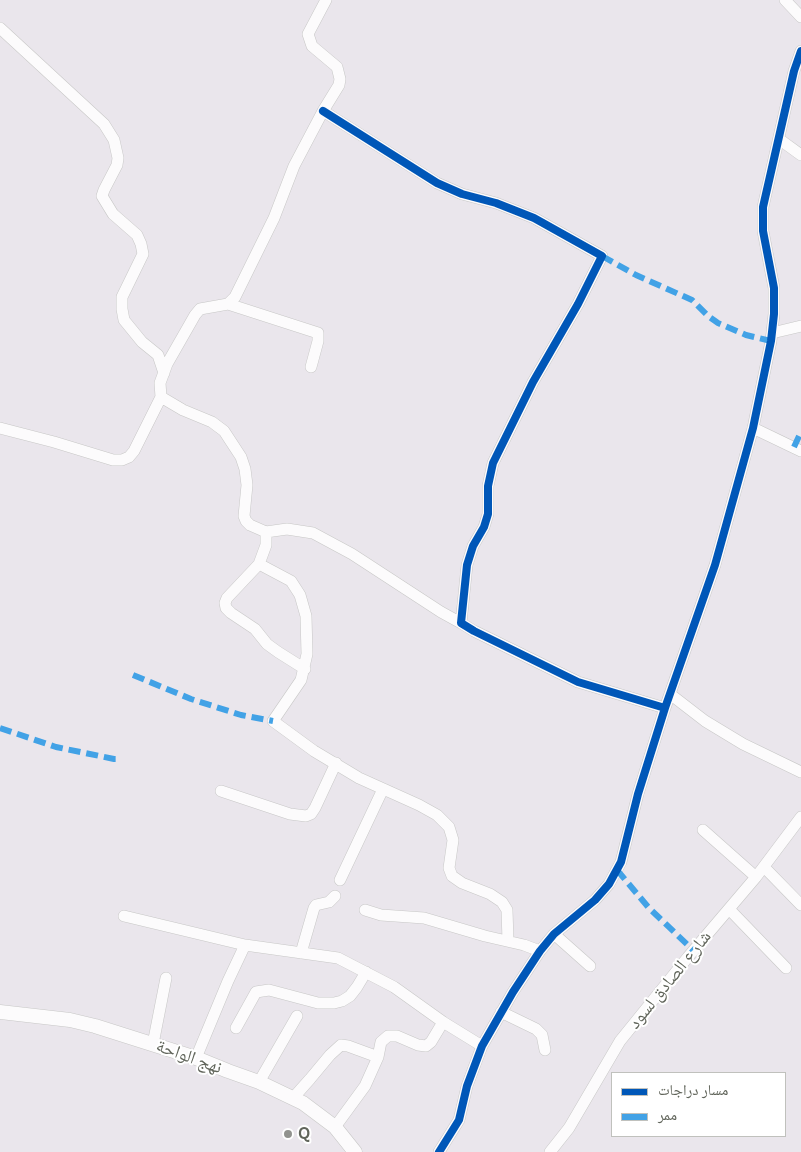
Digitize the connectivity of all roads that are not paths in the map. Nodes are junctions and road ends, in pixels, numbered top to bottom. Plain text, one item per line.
1 (326, 0) edge
2 (785, 0) edge
3 (801, 17) edge
4 (0, 28) edge
5 (801, 51) edge
6 (322, 111) junction
7 (779, 139) junction
8 (801, 155) edge
9 (228, 304) junction
10 (801, 326) edge
11 (772, 332) junction
12 (311, 367) dead end
13 (164, 373) junction
14 (161, 397) junction
15 (0, 428) edge
16 (753, 428) junction
17 (801, 451) edge
18 (266, 532) junction
19 (259, 564) junction
20 (461, 623) junction
21 (305, 669) junction
22 (670, 694) junction
23 (665, 708) junction
24 (336, 763) junction
25 (801, 772) edge
26 (383, 789) junction
27 (221, 792) dead end
28 (801, 817) edge
29 (703, 830) dead end
30 (764, 867) junction
31 (756, 877) junction
32 (340, 880) dead end
33 (335, 896) dead end
34 (801, 905) edge
35 (729, 909) junction
36 (365, 910) dead end
37 (124, 916) dead end
38 (554, 934) junction
39 (508, 941) junction
40 (245, 946) junction
41 (540, 951) junction
42 (301, 953) junction
43 (590, 966) dead end
44 (786, 968) dead end
45 (366, 972) junction
46 (166, 978) dead end
47 (0, 1012) edge
48 (501, 1012) junction
49 (297, 1016) dead end
50 (443, 1022) junction
51 (236, 1028) dead end
52 (153, 1044) junction
53 (482, 1046) junction
54 (544, 1050) dead end
55 (196, 1058) junction
56 (378, 1058) junction
57 (259, 1082) junction
58 (294, 1097) junction
59 (335, 1127) junction
60 (355, 1152) edge
61 (439, 1152) edge
62 (550, 1152) edge

1 - 6 street
2 - 3 street
4 - 13 street
5 - 7 street
6 - 9 street
6 - 20 street
7 - 8 street
7 - 11 street
9 - 12 street
9 - 13 street
10 - 11 street
11 - 16 street
13 - 14 street
14 - 15 street
14 - 18 street
16 - 17 street
16 - 22 street
18 - 19 street
18 - 20 street
19 - 21 street
19 - 21 street
20 - 23 street
21 - 24 street
22 - 23 street
22 - 25 street
23 - 38 street
24 - 26 street
24 - 27 street
26 - 32 street
26 - 39 street
28 - 30 street, شارع الصادق لسود
29 - 31 street
30 - 31 street, شارع الصادق لسود
30 - 34 street
31 - 35 street, شارع الصادق لسود
33 - 42 street
35 - 44 street
35 - 62 street, شارع الصادق لسود
36 - 39 street
37 - 40 street
38 - 41 street
38 - 43 street
39 - 41 street
40 - 42 street
40 - 55 street
41 - 48 street
42 - 45 street
45 - 50 street
45 - 51 street
46 - 52 street
47 - 52 street, نهج الواحة
48 - 53 street
48 - 54 street
49 - 57 street
50 - 53 street
50 - 56 street
52 - 55 street, نهج الواحة
53 - 61 street
55 - 57 street, نهج الواحة
56 - 58 street
56 - 59 street
57 - 58 street, نهج الواحة
58 - 59 street, نهج الواحة
59 - 60 street, نهج الواحة

